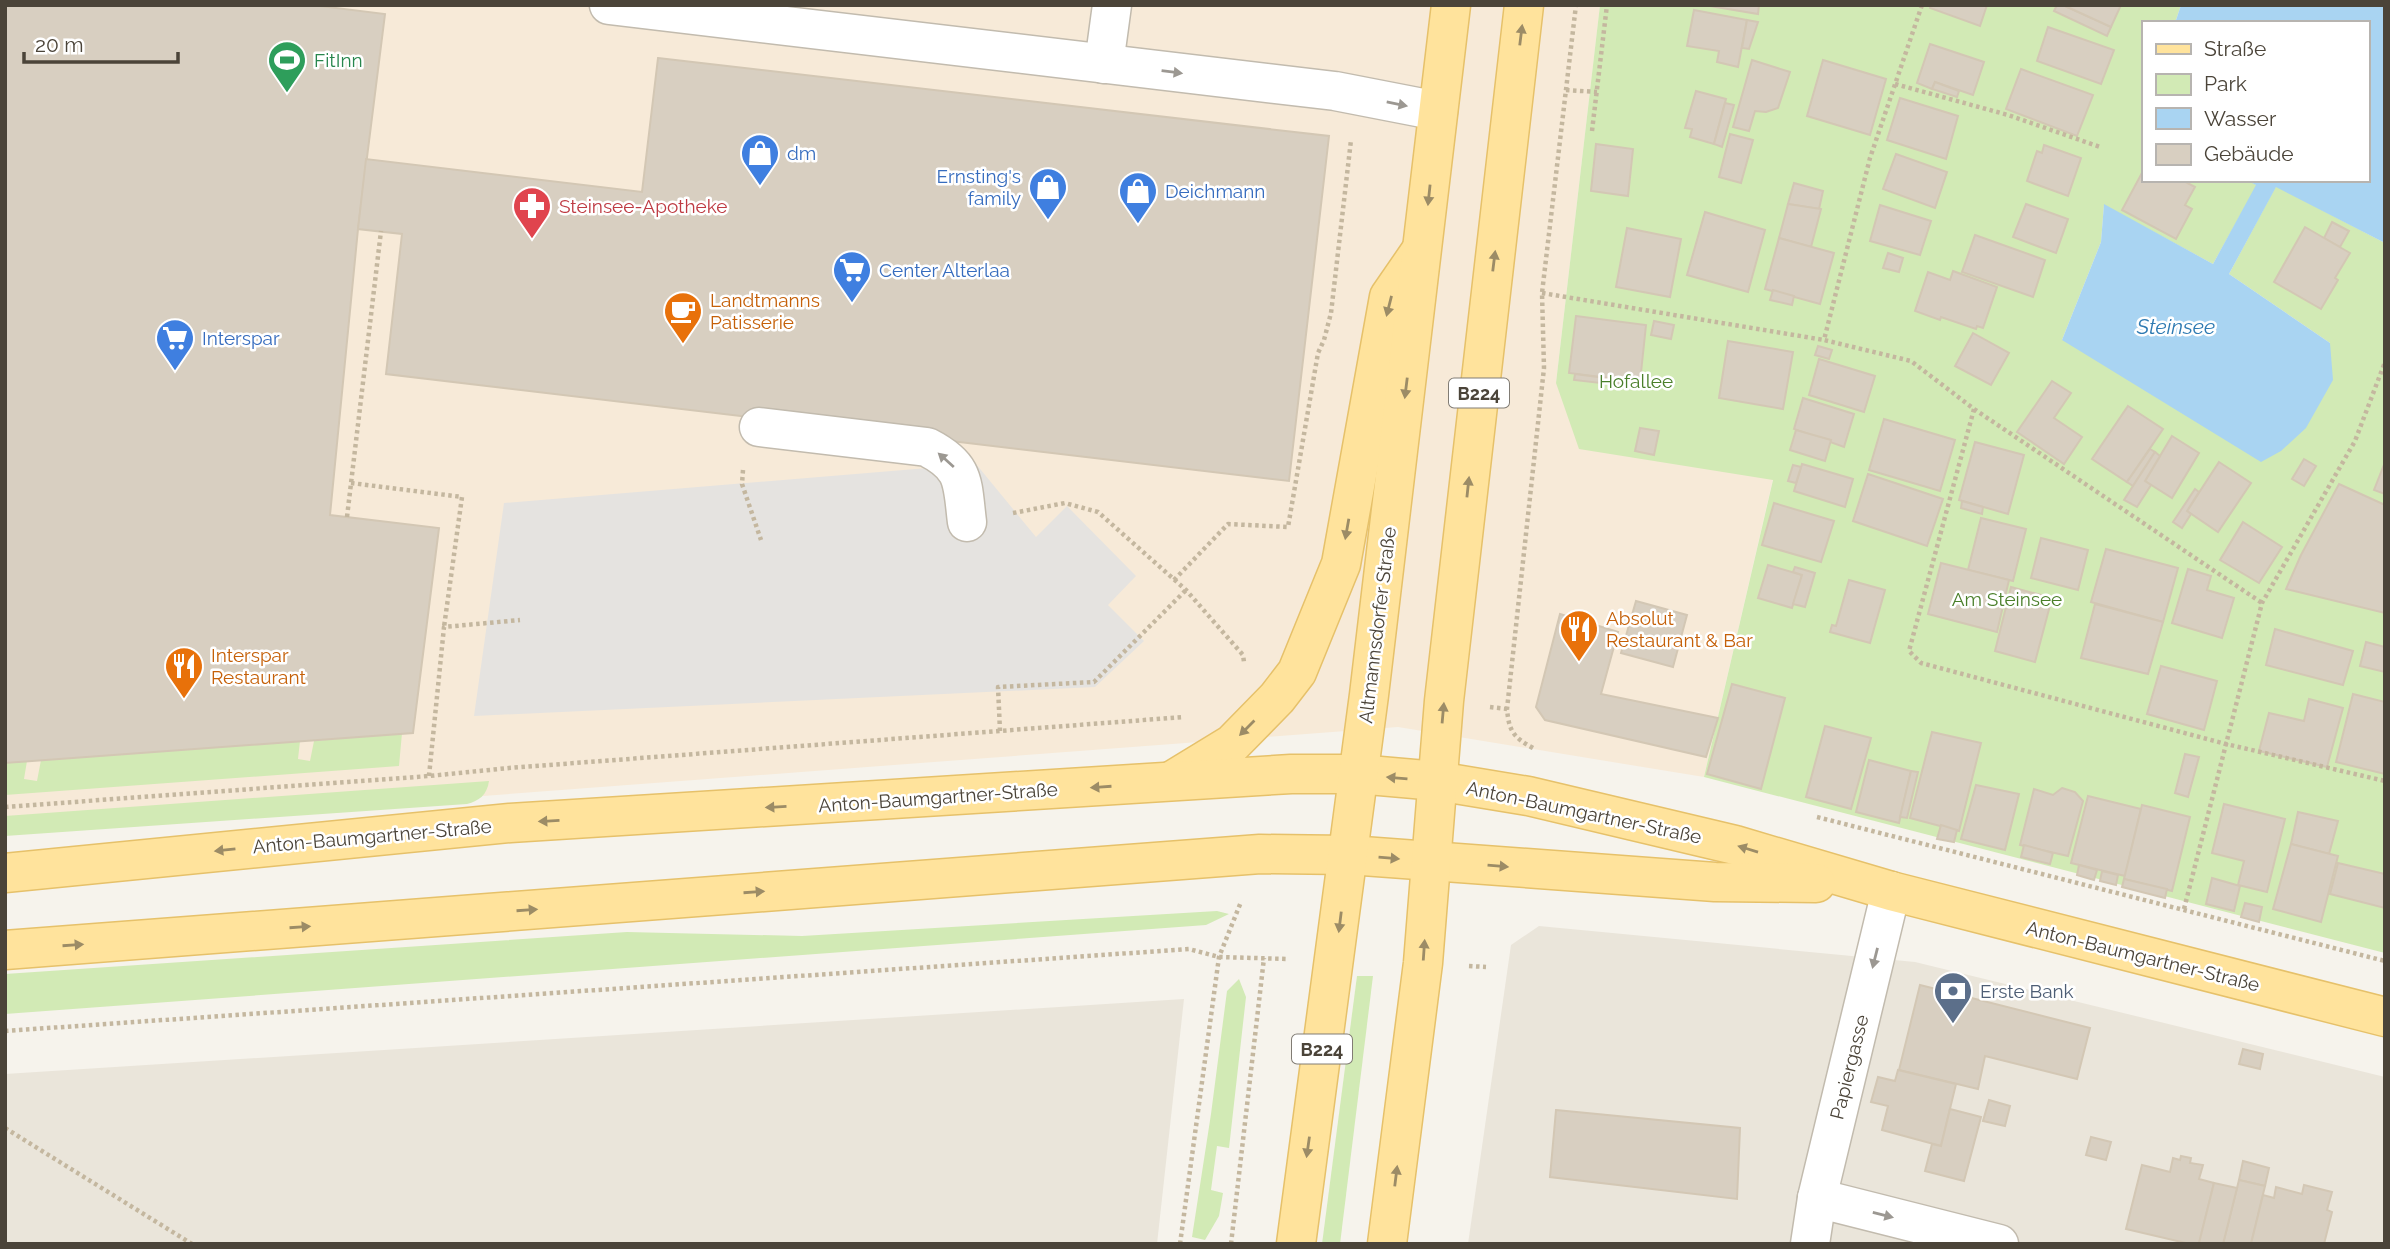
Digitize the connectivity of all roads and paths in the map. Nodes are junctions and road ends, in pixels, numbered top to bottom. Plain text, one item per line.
1 (609, 5) edge
2 (1112, 5) edge
3 (1451, 5) edge
4 (1524, 5) edge
5 (1576, 5) edge
6 (1607, 5) edge
7 (1922, 5) edge
8 (1104, 64) junction
9 (1895, 84) junction
10 (1566, 90) junction
11 (1597, 92) junction
12 (1356, 95) junction
13 (1438, 111) junction
14 (1592, 131) dead end
15 (2100, 147) dead end
16 (381, 231) dead end
17 (1423, 248) junction
18 (1542, 293) junction
19 (1824, 340) junction
20 (2385, 362) edge
21 (1974, 409) junction
22 (752, 442) joint
23 (351, 484) junction
24 (347, 517) dead end
25 (967, 522) joint
26 (761, 540) dead end
27 (1174, 580) junction
28 (1186, 590) junction
29 (2262, 603) junction
30 (520, 620) dead end
31 (444, 627) junction
32 (1251, 662) dead end
33 (1191, 716) dead end
34 (1000, 731) junction
35 (2226, 744) junction
36 (1546, 751) dead end
37 (1357, 775) junction
38 (429, 776) junction
39 (1437, 781) junction
40 (2385, 781) edge
41 (1169, 783) junction
42 (5, 807) edge
43 (1816, 817) dead end
44 (1349, 855) junction
45 (1430, 861) junction
46 (5, 873) edge
47 (1876, 887) junction
48 (2184, 910) junction
49 (5, 950) edge
50 (1264, 958) dead end
51 (2385, 961) edge
52 (2385, 1017) edge
53 (5, 1031) edge
54 (5, 1128) edge
55 (1817, 1198) junction
56 (191, 1244) edge
57 (1180, 1244) edge
58 (1231, 1244) edge
59 (1296, 1244) edge
60 (1387, 1244) edge
61 (1810, 1244) edge
62 (1998, 1244) edge

1 - 8 street
2 - 8 street
3 - 13 main road, Altmannsdorfer Straße / B224
39 -> 4 main road, B224
5 - 10 path
6 - 11 path
7 - 9 path
8 -> 12 street
9 - 15 path
9 - 19 path
10 - 11 path
10 - 18 path
11 - 14 path
12 -> 13 street
12 - 27 path
13 -> 17 main road, Altmannsdorfer Straße / B224
16 - 23 path
17 -> 37 main road, Altmannsdorfer Straße / B224
17 -> 41 main road
18 - 19 path
18 - 36 path
19 - 21 path
20 - 29 path
21 - 29 path
21 - 35 path
25 -> 22 street
22 - 26 path
23 - 24 path
23 - 31 path
25 - 27 path
27 - 28 path
28 - 32 path
28 - 34 path
29 - 35 path
30 - 31 path
31 - 38 path
33 - 34 path
34 - 38 path
35 - 40 path
35 - 48 path
39 -> 37 main road, Anton-Baumgartner-Straße
37 - 41 main road, Anton-Baumgartner-Straße
37 - 44 main road, Altmannsdorfer Straße / B224
38 - 42 path
39 - 45 main road, B224
47 -> 39 main road, Anton-Baumgartner-Straße
41 -> 46 main road, Anton-Baumgartner-Straße
43 - 48 path
44 -> 45 main road, Anton-Baumgartner-Straße
49 -> 44 main road, Anton-Baumgartner-Straße
44 -> 59 main road, Altmannsdorfer Straße / B224
45 -> 47 main road, Anton-Baumgartner-Straße
60 -> 45 main road, B224
47 - 52 main road, Anton-Baumgartner-Straße
47 -> 55 street, Papiergasse
48 - 51 path
50 - 58 path
53 - 57 path
54 - 56 path
55 - 61 street, Papiergasse
55 -> 62 street

